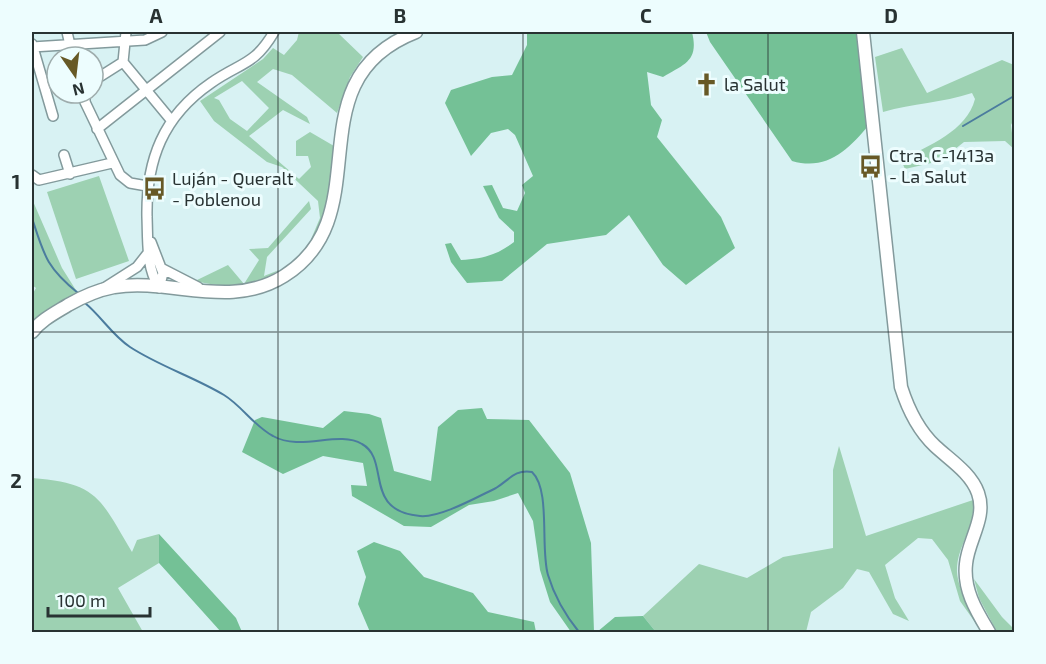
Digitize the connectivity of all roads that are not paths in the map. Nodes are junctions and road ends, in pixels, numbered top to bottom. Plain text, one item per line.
1 (67, 32) edge
2 (97, 32) edge
3 (162, 32) edge
4 (220, 32) edge
5 (274, 32) edge
6 (416, 32) edge
7 (863, 32) edge
8 (125, 36) edge
9 (100, 43) junction
10 (70, 45) joint
11 (32, 46) edge
12 (123, 62) junction
13 (105, 73) edge
14 (146, 90) junction
15 (86, 105) edge
16 (53, 116) dead end
17 (171, 120) junction
18 (97, 129) junction
19 (64, 155) dead end
20 (112, 163) junction
21 (70, 174) junction
22 (32, 175) edge
23 (147, 186) junction
24 (149, 238) junction
25 (148, 253) junction
26 (161, 268) junction
27 (159, 288) junction
28 (102, 290) junction
29 (221, 293) junction
30 (32, 332) edge
31 (989, 633) edge

1 - 10 street
2 - 9 street
3 - 8 street
4 - 14 street
5 - 17 street
6 - 29 main road
7 - 31 main road
8 - 9 street
8 - 12 street
9 - 10 street
11 - 16 street
12 - 13 street
12 - 14 street
14 - 17 street
14 - 18 street
15 - 18 street
17 - 23 street
18 - 20 street
19 - 21 street
20 - 21 street
20 - 23 street
21 - 22 street
23 - 24 street
24 - 25 street
24 - 26 street
25 - 27 street
25 - 28 street
26 - 27 street
26 - 29 street
27 - 28 main road
27 - 29 main road
28 - 30 main road

